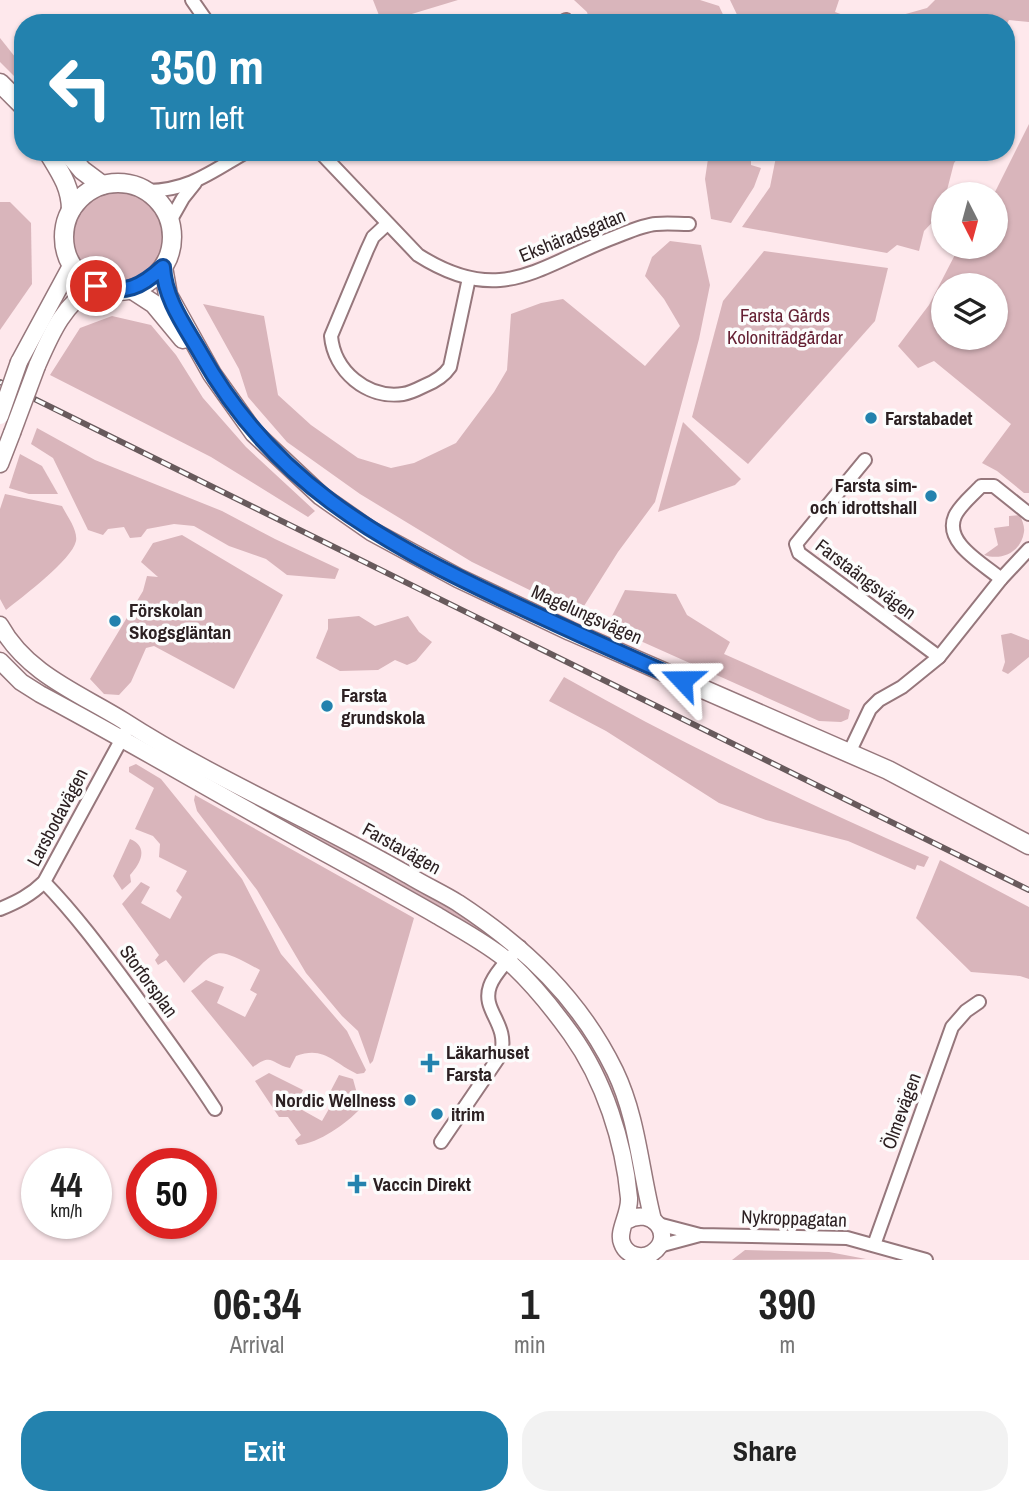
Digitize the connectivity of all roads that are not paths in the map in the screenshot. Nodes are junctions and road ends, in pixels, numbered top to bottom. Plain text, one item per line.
1 (0, 83) edge
2 (14, 98) edge
3 (54, 161) edge
4 (74, 161) edge
5 (231, 161) edge
6 (328, 161) edge
7 (195, 183) junction
8 (102, 185) junction
9 (148, 191) junction
10 (71, 210) junction
11 (170, 221) junction
12 (387, 224) junction
13 (689, 224) dead end
14 (72, 264) junction
15 (163, 267) junction
16 (469, 278) junction
17 (96, 286) junction
18 (131, 289) junction
19 (212, 374) junction
20 (0, 416) edge
21 (865, 460) dead end
22 (0, 464) edge
23 (1029, 514) edge
24 (1029, 549) edge
25 (1002, 579) junction
26 (0, 625) edge
27 (939, 657) junction
28 (0, 661) edge
29 (130, 725) junction
30 (121, 740) junction
31 (849, 753) junction
32 (1029, 845) edge
33 (44, 882) junction
34 (0, 909) edge
35 (520, 947) junction
36 (507, 961) junction
37 (979, 1002) dead end
38 (215, 1109) dead end
39 (442, 1142) dead end
40 (626, 1221) junction
41 (656, 1222) junction
42 (700, 1235) junction
43 (874, 1245) junction
44 (654, 1253) edge
45 (628, 1256) edge
46 (926, 1260) edge

1 - 2 main road
3 - 10 main road
4 - 8 main road
5 - 7 street
6 - 12 street, Ekshäradsgatan
7 - 9 street
7 - 11 street
8 - 9 main road
8 - 10 main road
9 - 11 main road
10 - 14 main road
11 - 15 main road
12 - 16 street, Ekshäradsgatan
12 - 16 street
13 - 16 street, Ekshäradsgatan
14 - 17 main road
14 - 20 street, bridge
15 - 18 main road
15 - 19 main road, Magelungsvägen
17 - 18 main road
17 - 22 street, bridge
18 - 19 main road, Magelungsvägen
19 - 31 main road, Magelungsvägen
21 - 27 street, Farstaängsvägen
23 - 25 street
24 - 25 street
25 - 27 street
26 - 29 street, Farstavägen
27 - 31 street
28 - 30 street
29 - 30 street, Larsbodavägen
29 - 35 street, Farstavägen
30 - 33 street, Larsbodavägen
30 - 36 street
31 - 32 main road, Magelungsvägen
33 - 34 street, Larsbodavägen
33 - 38 street, Storforsplan
35 - 36 street
35 - 41 street, Farstavägen
36 - 39 street
36 - 40 street
37 - 43 street, Ölmevägen
40 - 41 street
40 - 45 street
41 - 42 street, Nykroppagatan
41 - 44 street, Farstavägen
42 - 43 street, Nykroppagatan
42 - 44 street, Nykroppagatan
43 - 46 street, Nykroppagatan
44 - 45 street

